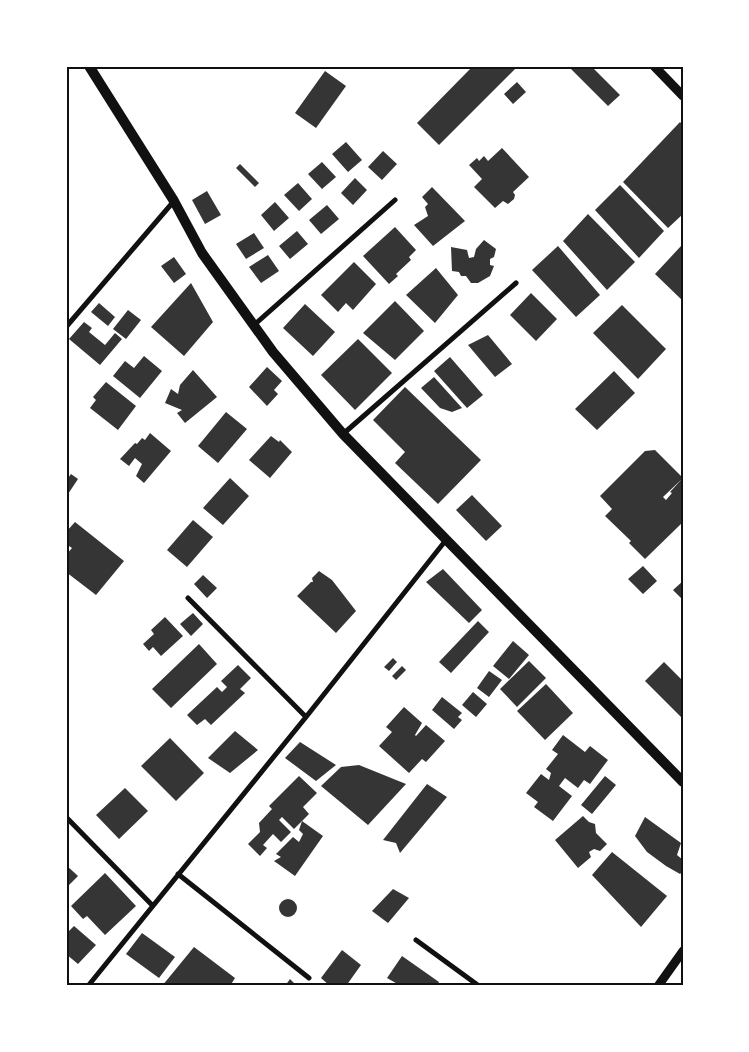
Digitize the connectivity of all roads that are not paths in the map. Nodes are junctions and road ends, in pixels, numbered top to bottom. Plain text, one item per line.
1 (90, 66) edge
2 (654, 66) edge
3 (683, 96) edge
4 (395, 200) dead end
5 (174, 201) junction
6 (516, 283) dead end
7 (253, 326) junction
8 (66, 327) edge
9 (343, 434) junction
10 (446, 540) junction
11 (188, 598) dead end
12 (306, 717) junction
13 (683, 782) edge
14 (66, 817) edge
15 (178, 874) junction
16 (152, 905) junction
17 (416, 940) dead end
18 (683, 951) edge
19 (309, 978) dead end
20 (88, 986) edge
21 (480, 986) edge
22 (658, 986) edge

1 - 5 main road
2 - 3 street
4 - 7 street
5 - 7 main road
5 - 8 street
6 - 9 street
7 - 9 main road
9 - 10 main road
10 - 12 street
10 - 13 main road
11 - 12 street
12 - 15 street
14 - 16 street
15 - 16 street
15 - 19 street
16 - 20 street
17 - 21 street
18 - 22 street

